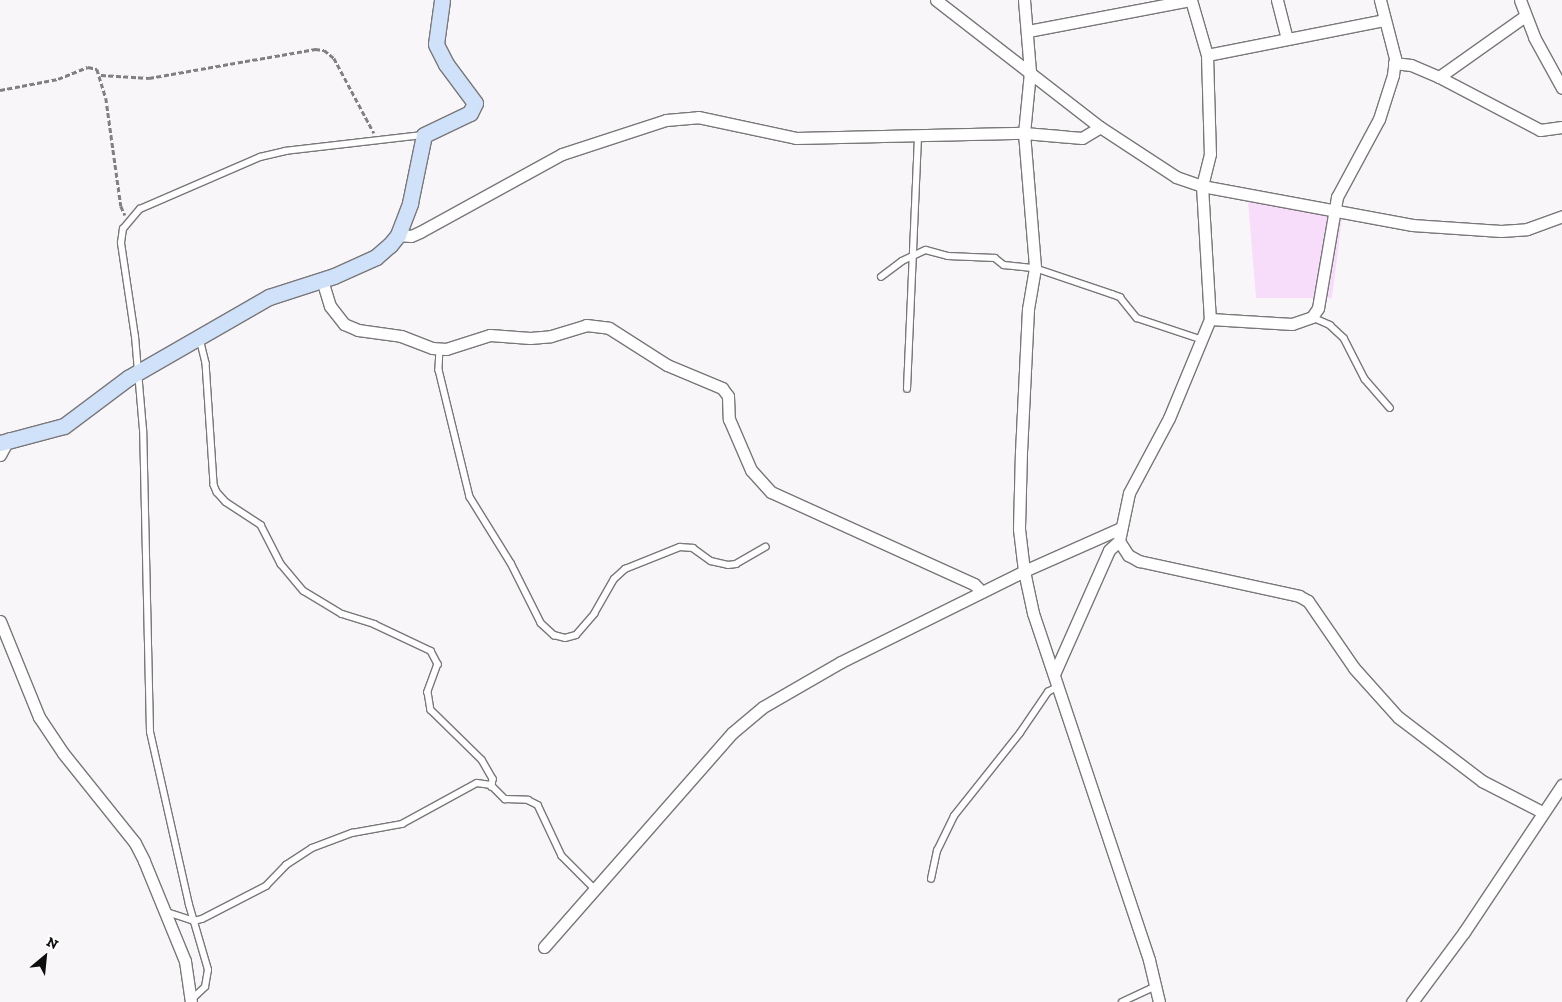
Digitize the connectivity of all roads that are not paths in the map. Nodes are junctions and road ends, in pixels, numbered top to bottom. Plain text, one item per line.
1 (442, 0) edge
2 (936, 0) edge
3 (1024, 0) edge
4 (1191, 0) edge
5 (1277, 0) edge
6 (1380, 0) edge
7 (1520, 0) edge
8 (1525, 16) junction
9 (1384, 20) junction
10 (1028, 31) junction
11 (1287, 39) junction
12 (1207, 55) junction
13 (1394, 63) junction
14 (1030, 72) junction
15 (1440, 77) junction
16 (1562, 88) edge
17 (1100, 127) junction
18 (1562, 127) edge
19 (1024, 132) junction
20 (424, 135) junction
21 (918, 136) junction
22 (1202, 186) junction
23 (1335, 209) junction
24 (1562, 216) edge
25 (398, 235) junction
26 (913, 255) junction
27 (1035, 268) junction
28 (881, 277) dead end
29 (322, 280) junction
30 (1312, 317) junction
31 (1210, 319) junction
32 (200, 337) junction
33 (1203, 340) junction
34 (440, 349) junction
35 (139, 372) junction
36 (907, 389) dead end
37 (1390, 408) dead end
38 (5, 440) edge
39 (0, 455) edge
40 (1119, 529) junction
41 (1119, 541) junction
42 (766, 547) dead end
43 (1024, 571) junction
44 (982, 592) junction
45 (0, 621) edge
46 (1055, 672) junction
47 (1059, 686) junction
48 (1562, 785) edge
49 (492, 787) junction
50 (1542, 812) junction
51 (932, 879) dead end
52 (594, 888) junction
53 (167, 912) junction
54 (194, 921) junction
55 (544, 947) dead end
56 (1156, 986) junction
57 (191, 1001) edge
58 (1122, 1002) edge
59 (1159, 1002) edge
60 (1412, 1002) edge

1 - 20 street
2 - 14 street
3 - 10 street
4 - 10 street
4 - 12 street
5 - 11 street
6 - 9 street
7 - 8 street
8 - 15 street
8 - 16 street
9 - 11 street
9 - 13 street
10 - 14 street
11 - 12 street
12 - 22 street
13 - 15 street
13 - 23 street
14 - 17 street
14 - 19 street
15 - 18 street
17 - 19 street
17 - 22 street
19 - 21 street
19 - 27 street
20 - 25 street
20 - 35 lane
21 - 25 street
21 - 26 lane
22 - 23 street
22 - 31 street
23 - 24 street
23 - 30 street
25 - 29 street
26 - 27 lane
26 - 28 lane
26 - 36 lane
27 - 33 lane
27 - 43 street
29 - 32 street
29 - 34 street
30 - 31 street
30 - 37 lane
31 - 33 street
32 - 35 street
32 - 49 lane
33 - 40 street
34 - 42 lane
34 - 44 street
35 - 38 street
35 - 54 lane
38 - 39 street
40 - 41 street
40 - 43 street
41 - 46 street
41 - 50 street
43 - 44 street
43 - 46 street
44 - 52 street
45 - 53 street
46 - 47 street
47 - 51 lane
47 - 56 street
48 - 50 street
49 - 52 lane
49 - 54 lane
50 - 60 street
52 - 55 street
53 - 54 lane
53 - 57 street
54 - 57 lane
56 - 58 lane
56 - 59 street

